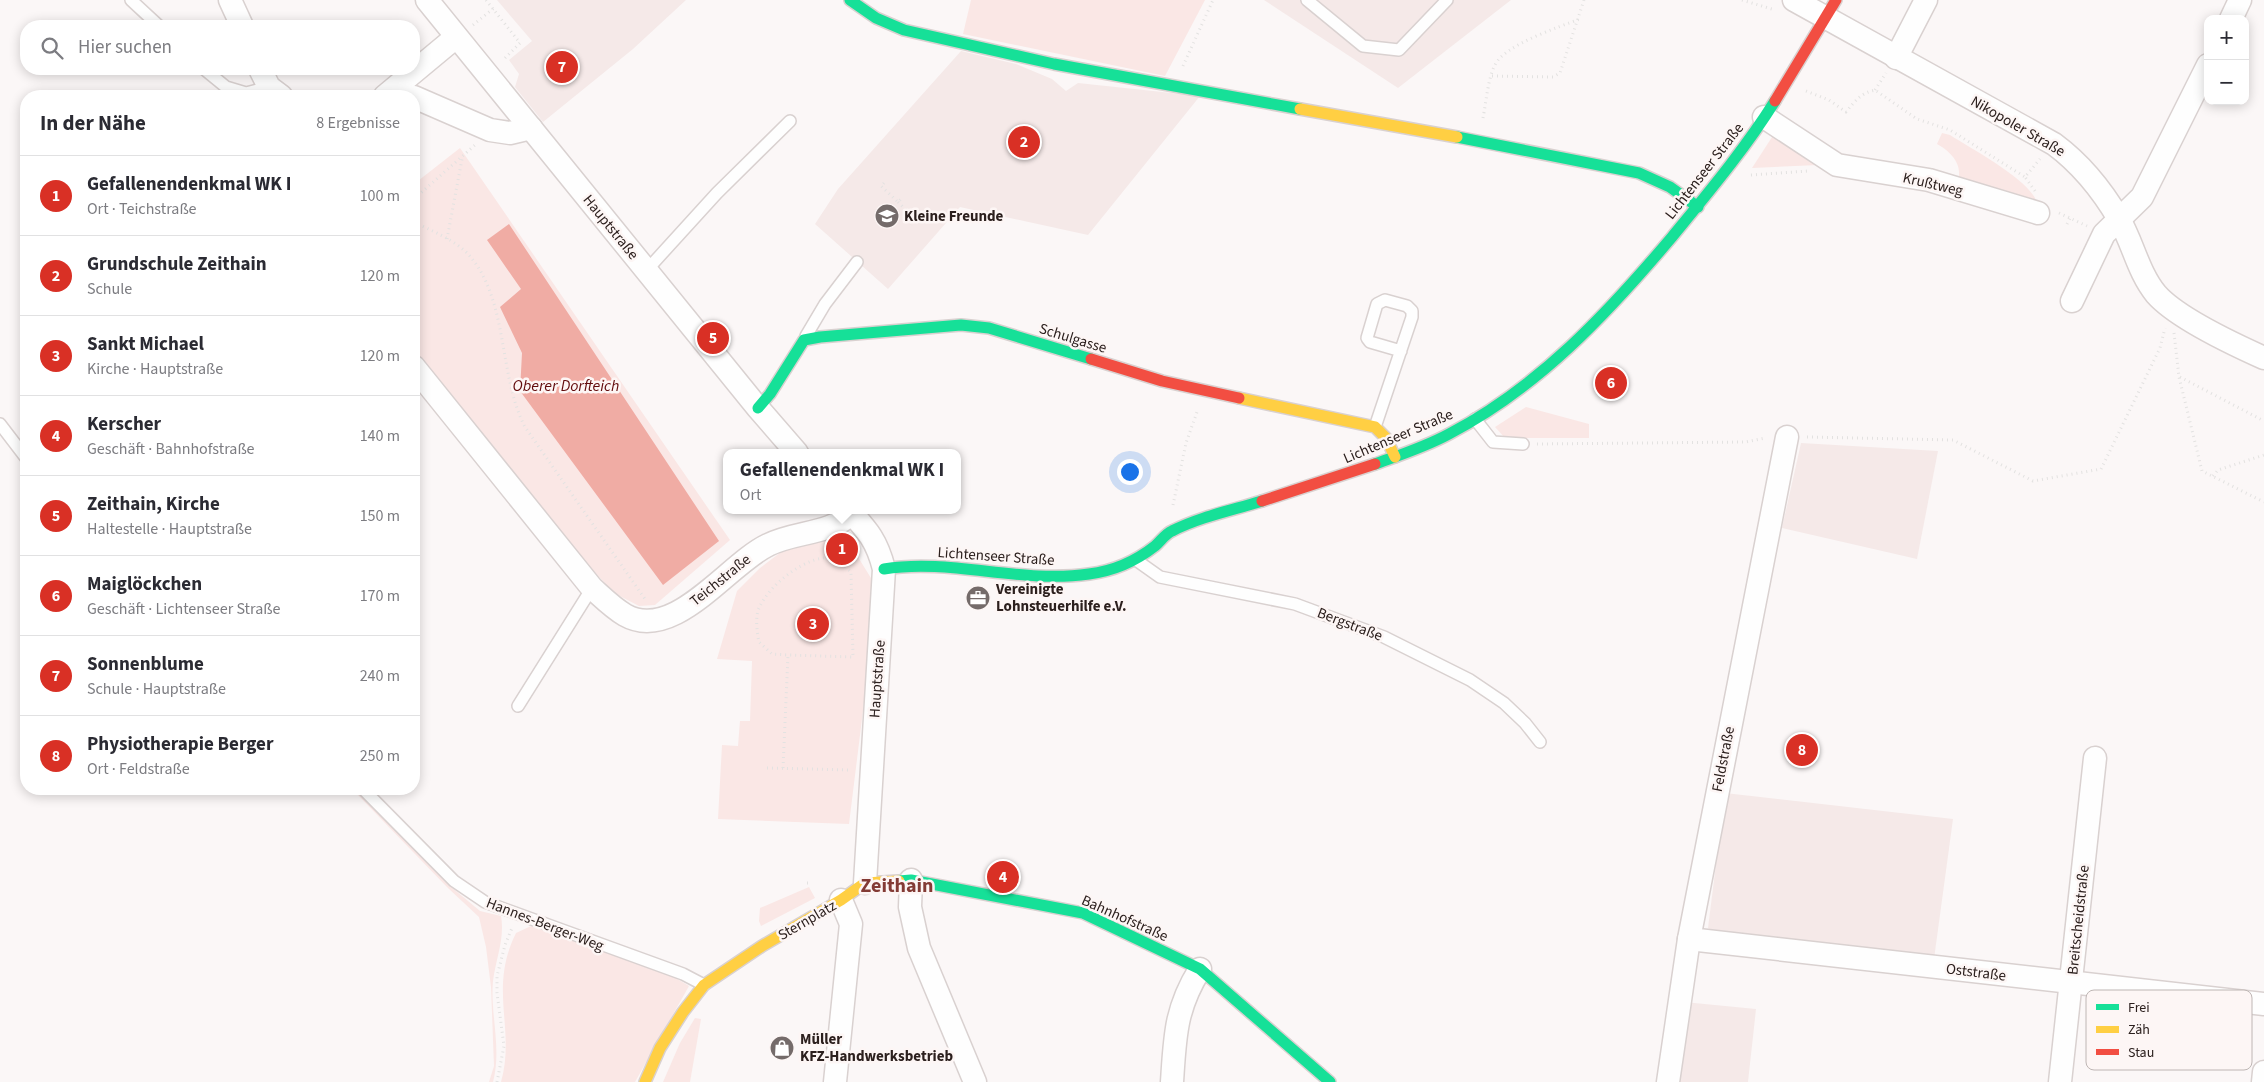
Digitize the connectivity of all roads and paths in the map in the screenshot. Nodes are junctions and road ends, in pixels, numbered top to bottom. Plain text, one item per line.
1 (131, 0) edge
2 (230, 0) edge
3 (427, 0) edge
4 (486, 0) edge
5 (850, 0) edge
6 (1213, 0) edge
7 (1307, 0) edge
8 (1447, 0) edge
9 (1584, 0) edge
10 (1742, 0) edge
11 (1926, 0) edge
12 (2240, 0) edge
13 (1787, 6) edge
14 (494, 8) junction
15 (1831, 9) edge
16 (2233, 15) edge
17 (1580, 19) junction
18 (152, 20) edge
19 (239, 20) edge
20 (464, 31) junction
21 (1896, 58) junction
22 (486, 73) junction
23 (2204, 73) edge
24 (211, 75) edge
25 (1492, 76) junction
26 (270, 84) edge
27 (1174, 86) junction
28 (234, 90) edge
29 (254, 90) edge
30 (406, 90) edge
31 (1802, 90) dead end
32 (420, 101) edge
33 (1764, 117) junction
34 (790, 121) dead end
35 (531, 128) junction
36 (1478, 141) junction
37 (2054, 144) junction
38 (1730, 166) junction
39 (1838, 166) junction
40 (2024, 177) junction
41 (884, 182) dead end
42 (420, 194) edge
43 (902, 198) dead end
44 (897, 204) junction
45 (1698, 207) junction
46 (2040, 209) junction
47 (2070, 218) junction
48 (2067, 224) dead end
49 (420, 225) edge
50 (911, 225) dead end
51 (887, 226) dead end
52 (2112, 226) junction
53 (447, 239) junction
54 (857, 262) dead end
55 (646, 271) junction
56 (2072, 300) dead end
57 (2170, 308) junction
58 (804, 340) junction
59 (1401, 351) junction
60 (2264, 358) edge
61 (420, 374) edge
62 (2179, 377) junction
63 (1204, 391) junction
64 (758, 408) junction
65 (1475, 418) junction
66 (2264, 420) edge
67 (0, 424) edge
68 (1375, 427) junction
69 (1787, 437) junction
70 (1523, 444) joint
71 (794, 449) edge
72 (20, 450) edge
73 (2264, 456) edge
74 (1395, 457) junction
75 (2213, 476) junction
76 (2264, 502) edge
77 (848, 514) edge
78 (853, 514) edge
79 (1168, 533) junction
80 (1135, 558) junction
81 (884, 569) junction
82 (592, 588) junction
83 (658, 618) junction
84 (788, 655) junction
85 (518, 706) dead end
86 (1540, 742) dead end
87 (2095, 758) dead end
88 (767, 768) dead end
89 (783, 768) junction
90 (871, 770) junction
91 (369, 795) edge
92 (910, 880) junction
93 (864, 883) junction
94 (841, 900) junction
95 (518, 916) junction
96 (1689, 939) junction
97 (1200, 969) junction
98 (2071, 983) junction
99 (704, 985) junction
100 (2135, 990) edge
101 (2264, 1072) edge
102 (497, 1082) edge
103 (645, 1082) edge
104 (835, 1082) edge
105 (975, 1082) edge
106 (1172, 1082) edge
107 (1330, 1082) edge
108 (1668, 1082) edge
109 (2060, 1082) edge
110 (2263, 1082) edge

1 - 18 lane
2 - 19 street
3 - 20 street, Hauptstraße
4 - 14 path
5 - 27 street
6 - 27 path
7 - 8 lane
9 - 17 path
10 - 13 path
11 - 21 street
12 - 16 street
13 - 15 street, Nikopoler Straße
14 - 20 path
14 - 22 path
15 - 21 street, Nikopoler Straße
15 - 33 street, Lichtenseer Straße
17 - 25 path
17 - 25 path
20 - 22 street, Hauptstraße
20 - 30 street
21 - 37 street, Nikopoler Straße
22 - 35 street, Hauptstraße
23 - 52 street
24 - 28 lane
25 - 36 path
26 - 29 lane
27 - 36 street
31 - 40 path
32 - 35 street
33 - 38 street, Lichtenseer Straße
33 - 39 street, Krußtweg
34 - 55 lane
35 - 55 street, Hauptstraße
36 - 45 street
37 - 40 path
37 - 52 street, Nikopoler Straße
38 - 39 path
38 - 45 street, Lichtenseer Straße
39 - 46 street, Krußtweg
40 - 46 path
41 - 44 path
42 - 53 path
43 - 44 path
44 - 50 path
44 - 51 path
45 - 65 street, Lichtenseer Straße
46 - 47 path
47 - 48 path
47 - 52 path
49 - 53 path
52 - 56 street
52 - 57 street, Nikopoler Straße
53 - 83 path
54 - 58 lane
55 - 64 street, Hauptstraße
57 - 60 street, Nikopoler Straße
57 - 62 path
57 - 69 path
58 - 63 street, Schulgasse
58 - 64 street
59 - 59 lane
59 - 68 lane
61 - 82 street, Teichstraße
62 - 66 path
62 - 75 path
63 - 68 street, Schulgasse
63 - 79 path
64 - 71 street, Hauptstraße
65 - 70 lane
65 - 74 street, Lichtenseer Straße
67 - 72 lane
68 - 74 street
69 - 70 path
69 - 96 street, Feldstraße
73 - 75 path
74 - 79 street, Lichtenseer Straße
75 - 76 path
77 - 83 street, Teichstraße
78 - 81 street, Hauptstraße
79 - 80 street, Lichtenseer Straße
80 - 81 street, Lichtenseer Straße
80 - 86 lane, Bergstraße
81 - 90 street, Hauptstraße
82 - 83 street, Teichstraße
82 - 85 lane
84 - 84 path
84 - 89 path
87 - 98 street, Breitscheidstraße
88 - 89 path
89 - 90 path
90 - 93 street, Hauptstraße
91 - 95 lane, Hannes-Berger-Weg
92 - 93 street, Bahnhofstraße
92 - 97 street, Bahnhofstraße
92 - 105 street
93 - 94 street, Sternplatz
94 - 99 street, Sternplatz
94 - 104 street
95 - 99 lane, Hannes-Berger-Weg
95 - 102 path
96 - 98 street, Oststraße
96 - 108 street, Feldstraße
97 - 106 street
97 - 107 street, Bahnhofstraße
98 - 100 street, Oststraße
98 - 109 street, Breitscheidstraße
99 - 103 street, Sternplatz
101 - 110 street

